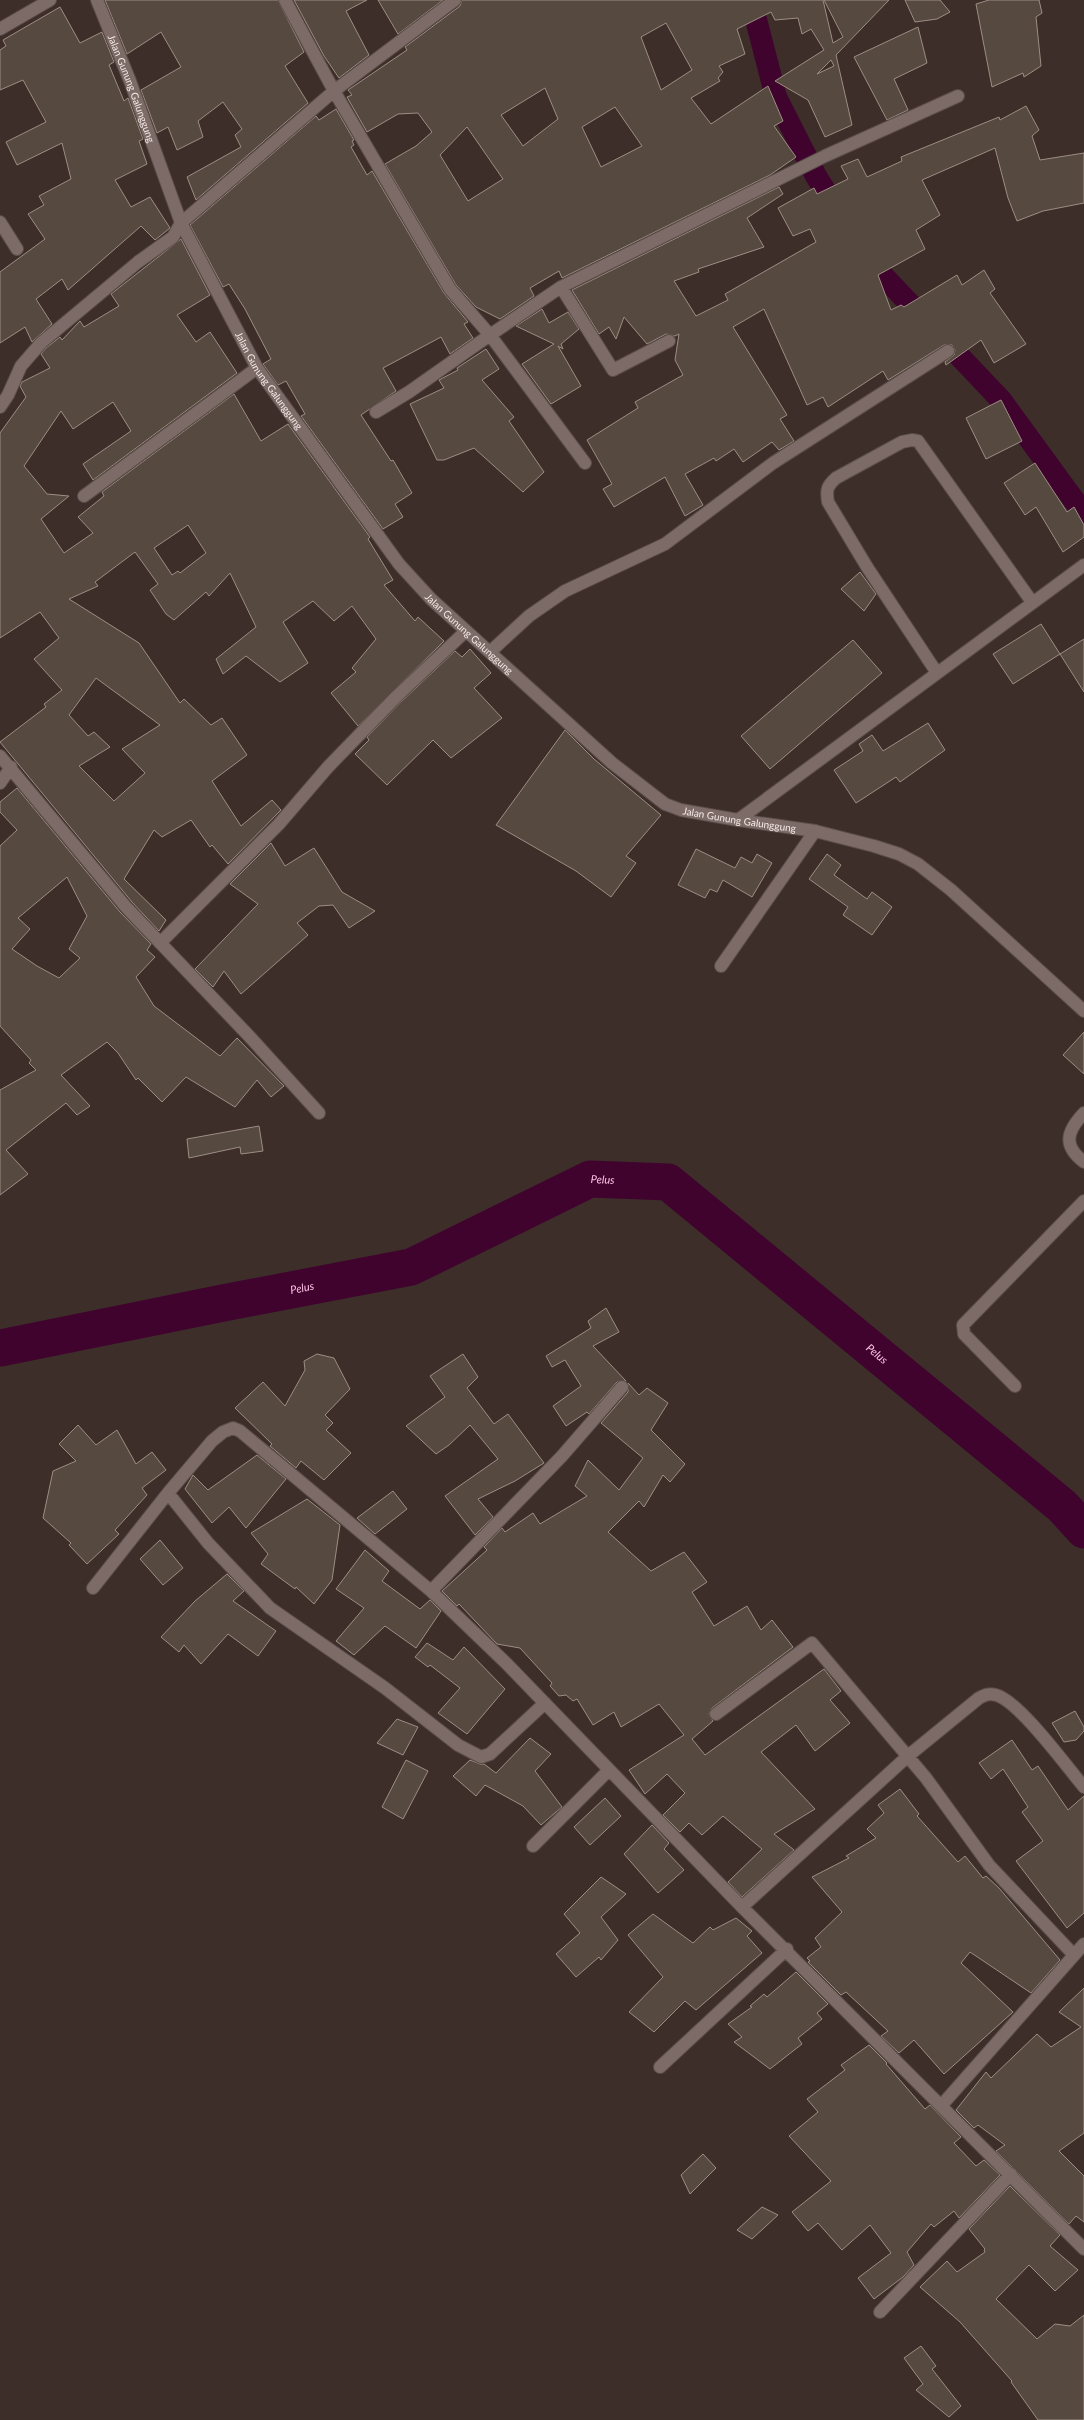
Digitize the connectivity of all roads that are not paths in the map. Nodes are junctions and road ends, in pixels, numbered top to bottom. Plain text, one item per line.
1 (50, 0) edge
2 (97, 0) edge
3 (285, 0) edge
4 (455, 0) edge
5 (0, 29) edge
6 (334, 91) junction
7 (958, 96) dead end
8 (0, 222) edge
9 (181, 223) junction
10 (17, 249) dead end
11 (561, 287) junction
12 (490, 335) junction
13 (669, 341) dead end
14 (948, 351) dead end
15 (257, 368) junction
16 (0, 407) edge
17 (376, 412) dead end
18 (585, 463) dead end
19 (84, 496) dead end
20 (1084, 565) edge
21 (1032, 602) junction
22 (466, 630) junction
23 (490, 652) junction
24 (937, 673) junction
25 (0, 756) edge
26 (11, 767) junction
27 (0, 782) edge
28 (738, 820) junction
29 (815, 831) junction
30 (160, 942) junction
31 (721, 966) dead end
32 (1084, 1011) edge
33 (319, 1113) dead end
34 (1084, 1113) edge
35 (1084, 1162) edge
36 (1084, 1201) edge
37 (1014, 1386) dead end
38 (622, 1387) dead end
39 (168, 1493) junction
40 (93, 1588) dead end
41 (431, 1591) junction
42 (545, 1703) junction
43 (716, 1714) dead end
44 (908, 1756) junction
45 (608, 1771) junction
46 (1084, 1787) edge
47 (533, 1846) dead end
48 (742, 1907) junction
49 (1084, 1944) edge
50 (787, 1949) junction
51 (1074, 1955) junction
52 (660, 2067) dead end
53 (941, 2106) junction
54 (1011, 2174) junction
55 (1084, 2249) edge
56 (880, 2312) dead end

1 - 5 street
2 - 9 street, Jalan Gunung Galunggung
3 - 6 street
4 - 6 street
6 - 9 street
6 - 12 street
7 - 11 street
8 - 10 street
9 - 15 street, Jalan Gunung Galunggung
9 - 16 street
11 - 12 street
11 - 13 street
12 - 17 street
12 - 18 street
14 - 23 street
15 - 19 street
15 - 22 street, Jalan Gunung Galunggung
20 - 21 street
21 - 24 street
21 - 24 street
22 - 23 street, Jalan Gunung Galunggung
22 - 30 street
23 - 28 street, Jalan Gunung Galunggung
24 - 28 street
25 - 26 street
26 - 27 street
26 - 30 street
28 - 29 street, Jalan Gunung Galunggung
29 - 31 street
29 - 32 street, Jalan Gunung Galunggung
30 - 33 street
34 - 35 street
36 - 37 street
38 - 41 street
39 - 40 street
39 - 41 street
39 - 42 street
41 - 42 street
42 - 45 street
43 - 44 street
44 - 46 street
44 - 48 street
44 - 51 street
45 - 47 street
45 - 48 street
48 - 50 street
49 - 51 street
50 - 52 street
50 - 53 street
51 - 53 street
53 - 54 street
54 - 55 street
54 - 56 street

